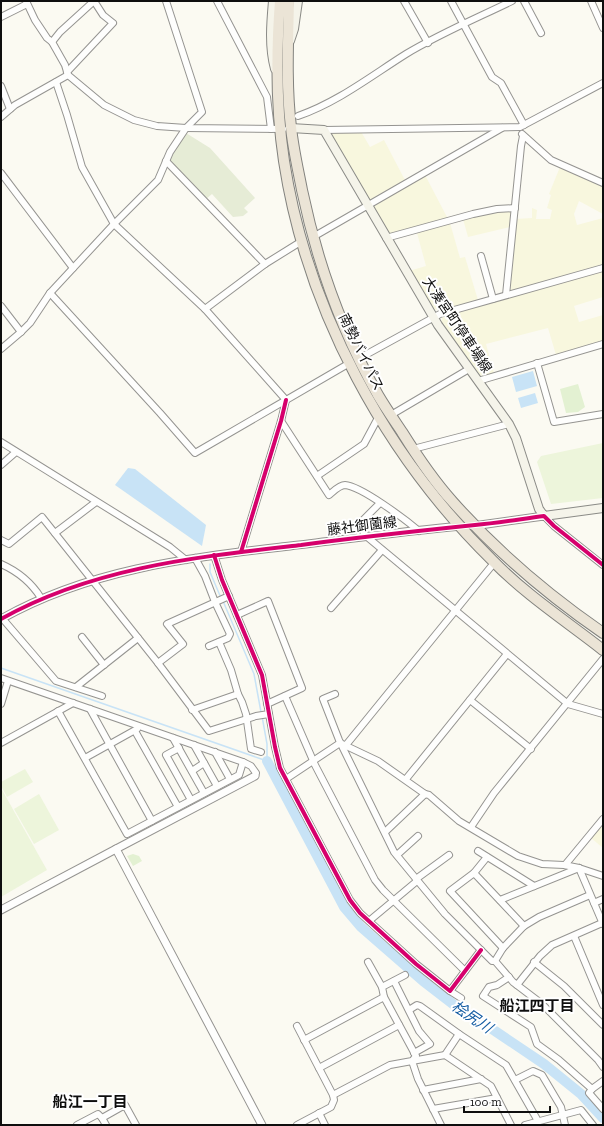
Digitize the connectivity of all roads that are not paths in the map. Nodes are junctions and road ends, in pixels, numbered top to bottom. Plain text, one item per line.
1 (94, 1) edge
2 (166, 1) edge
3 (217, 1) edge
4 (272, 1) edge
5 (280, 1) edge
6 (289, 1) edge
7 (298, 1) edge
8 (404, 1) edge
9 (452, 1) edge
10 (512, 1) edge
11 (524, 1) edge
12 (591, 1) edge
13 (26, 2) edge
14 (1, 18) edge
15 (464, 25) junction
16 (603, 28) edge
17 (541, 33) dead end
18 (52, 42) junction
19 (428, 43) junction
20 (288, 46) junction
21 (68, 73) junction
22 (277, 77) junction
23 (56, 82) junction
24 (603, 83) edge
25 (1, 86) edge
26 (10, 109) junction
27 (298, 116) dead end
28 (1, 117) edge
29 (522, 126) junction
30 (186, 128) junction
31 (503, 128) junction
32 (281, 129) junction
33 (324, 130) junction
34 (523, 136) junction
35 (166, 161) junction
36 (1, 173) edge
37 (603, 183) edge
38 (368, 205) junction
39 (515, 208) junction
40 (114, 224) junction
41 (313, 237) junction
42 (386, 238) junction
43 (302, 241) junction
44 (481, 256) dead end
45 (266, 264) junction
46 (73, 268) junction
47 (603, 268) edge
48 (50, 293) junction
49 (506, 295) junction
50 (493, 299) junction
51 (1, 306) edge
52 (205, 309) junction
53 (433, 317) junction
54 (21, 332) junction
55 (603, 344) edge
56 (1, 349) edge
57 (358, 359) junction
58 (537, 363) junction
59 (348, 364) junction
60 (469, 369) junction
61 (478, 381) junction
62 (286, 400) junction
63 (603, 414) edge
64 (391, 415) junction
65 (379, 416) junction
66 (281, 421) junction
67 (509, 424) junction
68 (1, 442) edge
69 (413, 449) junction
70 (16, 452) junction
71 (1, 465) edge
72 (316, 476) junction
73 (96, 502) junction
74 (380, 503) junction
75 (603, 508) edge
76 (544, 516) junction
77 (475, 525) junction
78 (459, 526) junction
79 (419, 531) junction
80 (55, 533) junction
81 (365, 537) junction
82 (1, 540) edge
83 (382, 550) junction
84 (241, 552) junction
85 (214, 555) junction
86 (195, 558) junction
87 (186, 560) junction
88 (494, 562) junction
89 (1, 564) edge
90 (603, 565) edge
91 (92, 580) junction
92 (228, 596) junction
93 (41, 598) junction
94 (216, 601) junction
95 (331, 608) dead end
96 (456, 610) junction
97 (237, 615) junction
98 (2, 618) edge
99 (603, 633) edge
100 (82, 637) dead end
101 (138, 638) junction
102 (219, 642) junction
103 (210, 646) dead end
104 (603, 650) edge
105 (507, 654) junction
106 (603, 659) edge
107 (158, 663) junction
108 (104, 665) junction
109 (1, 678) edge
110 (8, 681) junction
111 (76, 687) junction
112 (238, 694) junction
113 (335, 694) dead end
114 (102, 696) dead end
115 (285, 696) junction
116 (470, 700) junction
117 (73, 703) junction
118 (1, 704) edge
119 (267, 704) junction
120 (568, 704) junction
121 (90, 709) junction
122 (192, 710) junction
123 (58, 711) junction
124 (266, 714) junction
125 (603, 714) edge
126 (247, 720) junction
127 (142, 727) junction
128 (134, 731) junction
129 (173, 738) junction
130 (1, 743) edge
131 (110, 744) junction
132 (343, 744) junction
133 (194, 745) junction
134 (179, 748) junction
135 (531, 749) junction
136 (215, 752) junction
137 (261, 752) dead end
138 (84, 758) junction
139 (313, 761) junction
140 (244, 762) junction
141 (204, 763) junction
142 (192, 771) junction
143 (255, 776) joint
144 (230, 779) junction
145 (286, 779) junction
146 (406, 779) junction
147 (217, 786) junction
148 (204, 793) junction
149 (425, 794) junction
150 (191, 800) junction
151 (178, 807) junction
152 (603, 819) edge
153 (152, 821) junction
154 (471, 827) junction
155 (385, 832) junction
156 (418, 836) dead end
157 (116, 849) junction
158 (478, 851) dead end
159 (397, 855) junction
160 (449, 855) dead end
161 (487, 857) junction
162 (565, 865) junction
163 (578, 868) junction
164 (474, 873) junction
165 (603, 876) edge
166 (417, 880) junction
167 (534, 886) junction
168 (590, 895) junction
169 (603, 899) edge
170 (500, 900) junction
171 (394, 901) junction
172 (594, 903) junction
173 (1, 910) edge
174 (369, 921) junction
175 (603, 924) edge
176 (524, 926) junction
177 (574, 936) junction
178 (504, 948) junction
179 (481, 950) junction
180 (495, 961) junction
181 (368, 962) dead end
182 (534, 962) junction
183 (465, 971) junction
184 (405, 975) dead end
185 (509, 977) junction
186 (394, 981) junction
187 (517, 985) junction
188 (382, 988) junction
189 (450, 991) junction
190 (384, 997) junction
191 (461, 998) dead end
192 (603, 1005) edge
193 (409, 1010) junction
194 (399, 1025) junction
195 (603, 1025) edge
196 (297, 1026) dead end
197 (459, 1034) junction
198 (304, 1040) junction
199 (414, 1053) junction
200 (445, 1056) junction
201 (412, 1061) junction
202 (603, 1067) edge
203 (319, 1068) junction
204 (481, 1079) junction
205 (515, 1080) junction
206 (603, 1081) edge
207 (592, 1089) junction
208 (423, 1090) junction
209 (334, 1095) junction
210 (497, 1098) junction
211 (433, 1109) junction
212 (603, 1109) edge
213 (318, 1114) junction
214 (562, 1114) junction
215 (102, 1118) junction
216 (538, 1121) junction
217 (76, 1125) edge
218 (106, 1125) edge
219 (136, 1125) edge
220 (262, 1125) edge
221 (297, 1125) edge
222 (325, 1125) edge
223 (440, 1125) edge
224 (511, 1125) edge
225 (525, 1125) edge
226 (565, 1125) edge
227 (593, 1125) edge

1 - 18 street
1 - 21 street
2 - 30 street
3 - 32 street
4 - 22 main road
5 - 22 highway, 南勢バイパス
6 - 20 highway, 南勢バイパス
7 - 20 main road
8 - 19 street
9 - 15 street
10 - 15 street
11 - 17 street
12 - 16 street
13 - 14 street
13 - 18 street
15 - 19 street
15 - 29 street
18 - 21 street
19 - 27 street
20 - 32 highway, 南勢バイパス
21 - 23 street
21 - 30 street
22 - 32 highway, 南勢バイパス
23 - 26 street
23 - 40 street
24 - 29 street
25 - 26 street
26 - 28 street
29 - 31 street
29 - 34 street
30 - 32 street
30 - 35 street
31 - 33 street
31 - 38 street
32 - 33 main road
32 - 41 highway, 南勢バイパス
32 - 43 highway, 南勢バイパス
33 - 38 main road, 大湊宮町停車場線
34 - 37 street
34 - 39 street
35 - 40 street
35 - 45 street
36 - 46 street
38 - 41 street
38 - 42 main road, 大湊宮町停車場線
39 - 42 street
39 - 49 street
40 - 46 street
40 - 52 street
41 - 57 highway, 南勢バイパス
42 - 53 main road, 大湊宮町停車場線
43 - 45 street
43 - 59 highway, 南勢バイパス
44 - 50 street
45 - 52 street
46 - 48 street
47 - 49 street
48 - 54 street
48 - 62 street
49 - 50 street
50 - 53 street
51 - 54 street
52 - 62 street
53 - 57 street
53 - 60 main road, 大湊宮町停車場線
54 - 56 street
55 - 58 street
57 - 64 highway, 南勢バイパス
58 - 61 street
58 - 63 street
59 - 62 street
59 - 65 highway, 南勢バイパス
60 - 61 main road, 大湊宮町停車場線
60 - 64 street
61 - 67 main road, 大湊宮町停車場線
62 - 66 street
64 - 69 highway, 南勢バイパス
65 - 72 street
65 - 78 highway, 南勢バイパス
66 - 72 street
66 - 84 street
67 - 69 street
67 - 76 main road, 大湊宮町停車場線
68 - 70 street
69 - 77 highway, 南勢バイパス
70 - 71 street
70 - 73 street
72 - 74 street
73 - 80 street
73 - 87 street
74 - 79 street
74 - 81 street
75 - 76 main road
76 - 77 street, 藤社御薗線
76 - 90 street
77 - 78 street, 藤社御薗線
77 - 99 highway, 南勢バイパス
78 - 79 street, 藤社御薗線
78 - 88 highway, 南勢バイパス
79 - 81 street, 藤社御薗線
80 - 82 street
80 - 91 street
81 - 83 street
81 - 84 street, 藤社御薗線
83 - 95 street
83 - 96 street
84 - 85 street, 藤社御薗線
85 - 86 street, 藤社御薗線
85 - 92 street
86 - 87 street, 藤社御薗線
86 - 94 street
87 - 91 street, 藤社御薗線
88 - 96 street
88 - 104 highway, 南勢バイパス
89 - 93 street
91 - 93 street, 藤社御薗線
91 - 101 street
92 - 94 street
92 - 97 street
93 - 98 street, 藤社御薗線
94 - 102 street
94 - 107 street
96 - 105 street
96 - 132 street
97 - 115 street
97 - 119 street
98 - 111 street
100 - 108 street
101 - 107 street
101 - 108 street
102 - 103 street
102 - 112 street
105 - 116 street
105 - 120 street
106 - 120 street
107 - 122 street
108 - 111 street
109 - 110 street
110 - 117 street
110 - 118 street
111 - 114 street
112 - 122 street
112 - 126 street
113 - 132 street
115 - 119 street
115 - 139 street
116 - 135 street
116 - 146 street
117 - 121 street
117 - 123 street
119 - 124 street
120 - 125 street
120 - 135 street
121 - 127 street
121 - 131 street
122 - 126 street
123 - 130 street
123 - 138 street
124 - 126 street
124 - 145 street
126 - 137 street
127 - 128 street
127 - 129 street
128 - 131 street
128 - 151 street
129 - 133 street
129 - 134 street
131 - 138 street
131 - 153 street
132 - 139 street
132 - 146 street
132 - 155 street
133 - 136 street
133 - 141 street
134 - 142 street
134 - 150 street
135 - 154 street
136 - 140 street
136 - 144 street
138 - 153 street
139 - 145 street
139 - 171 street
140 - 143 street
140 - 144 street
141 - 142 street
141 - 147 street
142 - 148 street
143 - 157 street
144 - 147 street
145 - 174 street
146 - 149 street
147 - 148 street
148 - 150 street
149 - 154 street
149 - 155 street
150 - 151 street
151 - 153 street
152 - 162 street
154 - 162 street
155 - 159 street
156 - 159 street
157 - 173 street
157 - 220 street
158 - 161 street
159 - 166 street
160 - 166 street
161 - 164 street
161 - 167 street
162 - 163 street
163 - 165 street
163 - 167 street
163 - 168 street
164 - 170 street
164 - 178 street
166 - 171 street
166 - 179 street
167 - 170 street
168 - 172 street
168 - 176 street
169 - 172 street
170 - 176 street
171 - 174 street
171 - 183 street
172 - 175 street
174 - 189 street
175 - 177 street
176 - 178 street
177 - 182 street
177 - 192 street
178 - 180 street
179 - 180 street
179 - 183 street
180 - 185 street
181 - 188 street
182 - 187 street
182 - 195 street
183 - 189 street
184 - 186 street
185 - 187 street
185 - 207 street
186 - 188 street
186 - 193 street
187 - 202 street
188 - 190 street
189 - 191 street
190 - 194 street
190 - 198 street
193 - 197 street
193 - 199 street
194 - 199 street
194 - 203 street
196 - 198 street
197 - 200 street
197 - 205 street
198 - 203 street
199 - 201 street
200 - 201 street
200 - 204 street
201 - 208 street
201 - 209 street
203 - 209 street
204 - 208 street
204 - 210 street
205 - 214 street
205 - 216 street
206 - 207 street
207 - 212 street
208 - 211 street
209 - 213 street
210 - 211 street
210 - 224 street
211 - 223 street
213 - 221 street
213 - 222 street
214 - 216 street
214 - 226 street
214 - 227 street
215 - 217 street
215 - 218 street
215 - 219 street
216 - 225 street

